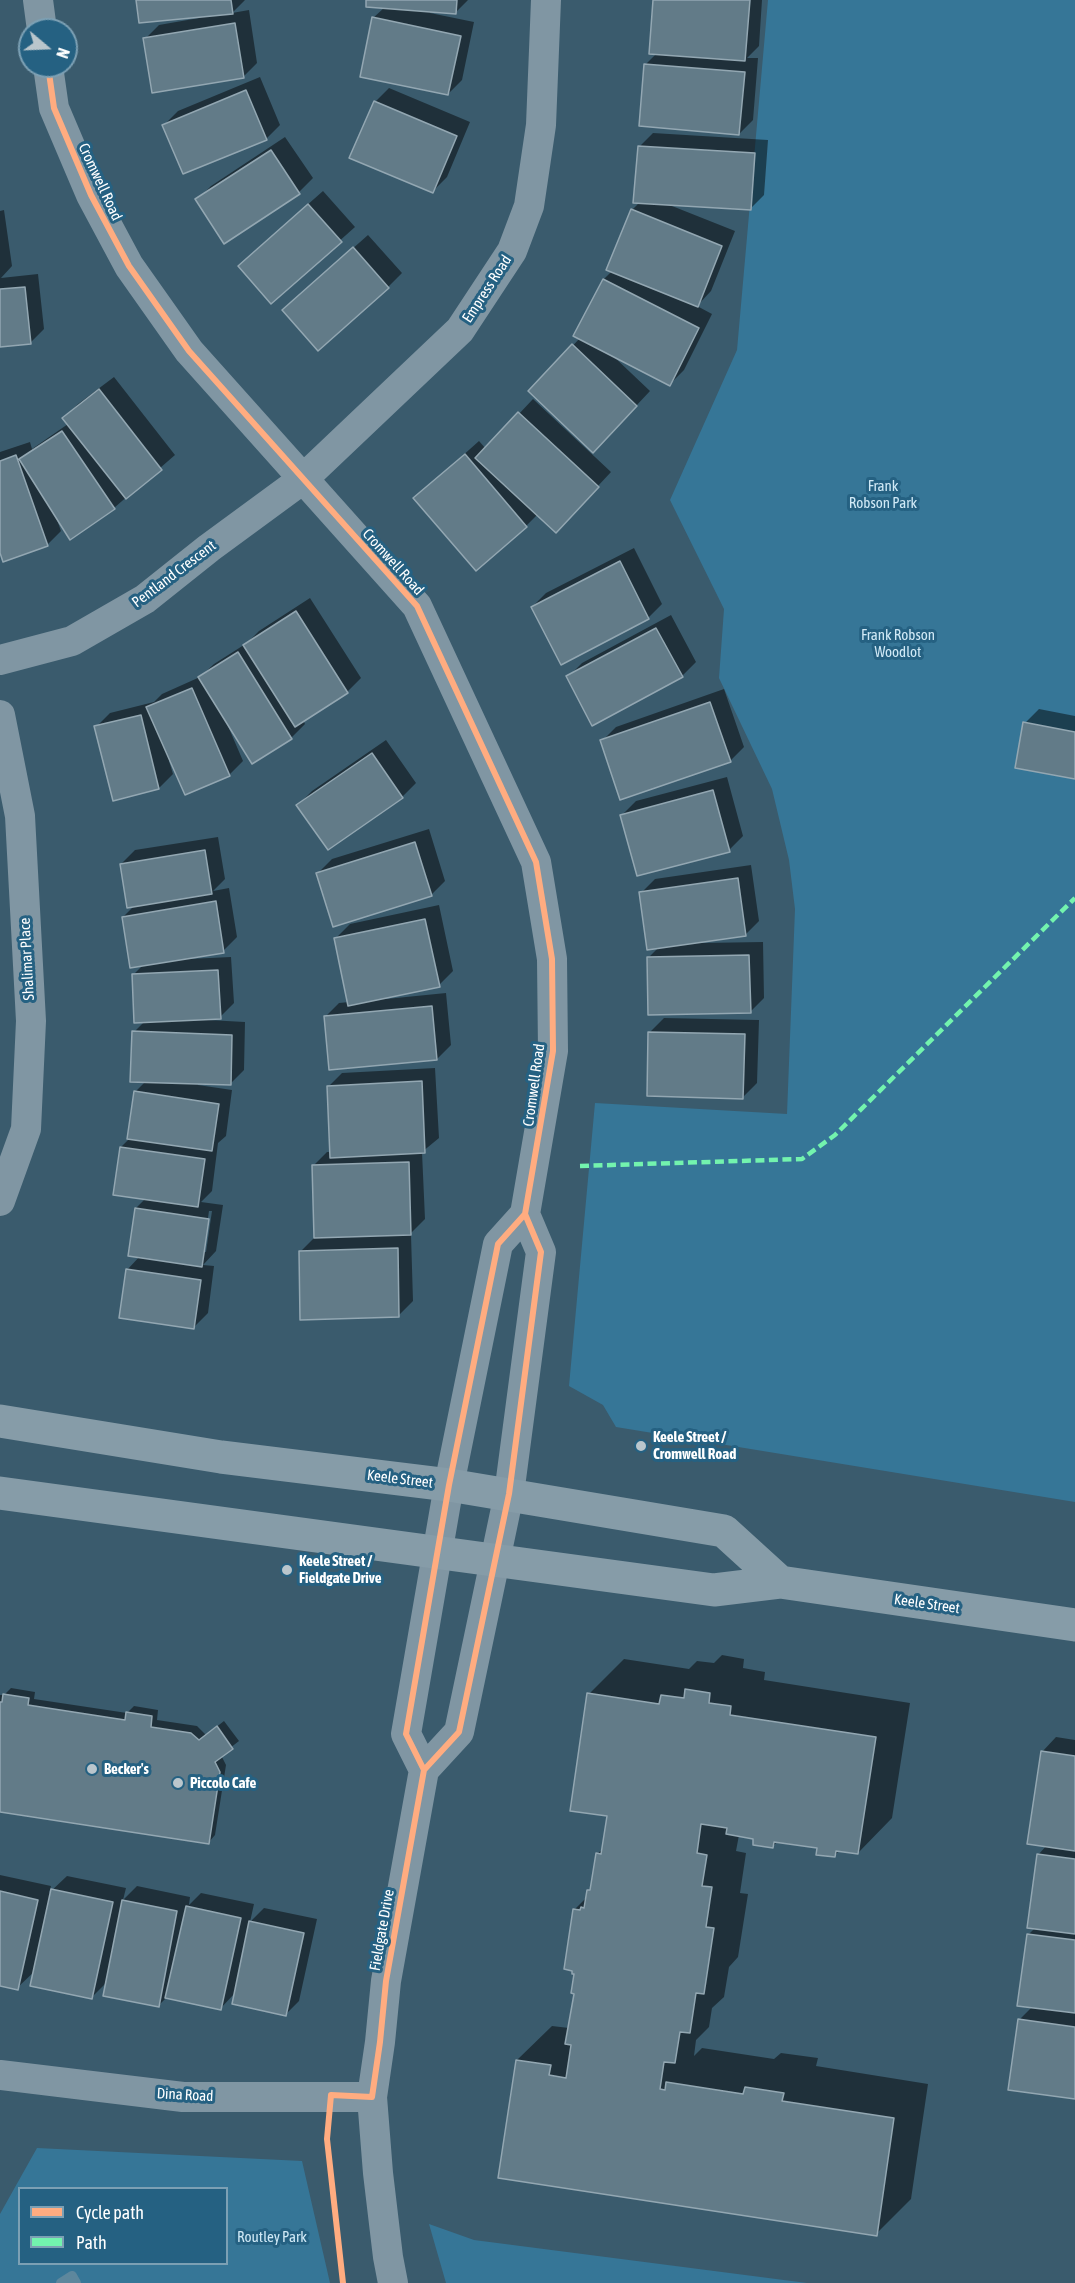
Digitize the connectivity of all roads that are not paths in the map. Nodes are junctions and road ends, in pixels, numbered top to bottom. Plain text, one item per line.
1 (38, 0) edge
2 (546, 0) edge
3 (40, 18) edge
4 (50, 78) edge
5 (303, 479) junction
6 (0, 660) edge
7 (0, 715) edge
8 (0, 1201) edge
9 (525, 1214) junction
10 (0, 1421) edge
11 (449, 1485) junction
12 (0, 1493) edge
13 (509, 1494) junction
14 (437, 1552) junction
15 (496, 1561) junction
16 (780, 1582) junction
17 (1075, 1625) edge
18 (424, 1770) junction
19 (0, 2075) edge
20 (372, 2097) junction
21 (393, 2283) edge

1 - 3 street
2 - 5 street, Empress Road
4 - 5 street, Cromwell Road
5 - 6 street, Pentland Crescent
5 - 9 street, Cromwell Road
7 - 8 street, Shalimar Place
9 - 11 street
9 - 13 street
10 - 11 main road, Keele Street
11 - 13 main road, Keele Street
11 - 14 street
12 - 14 main road, Keele Street
13 - 15 street
13 - 16 main road, Keele Street
14 - 15 main road, Keele Street
14 - 18 street
15 - 16 main road, Keele Street
15 - 18 street
16 - 17 main road, Keele Street
18 - 20 street, Fieldgate Drive
19 - 20 street, Dina Road
20 - 21 street, Fieldgate Drive

